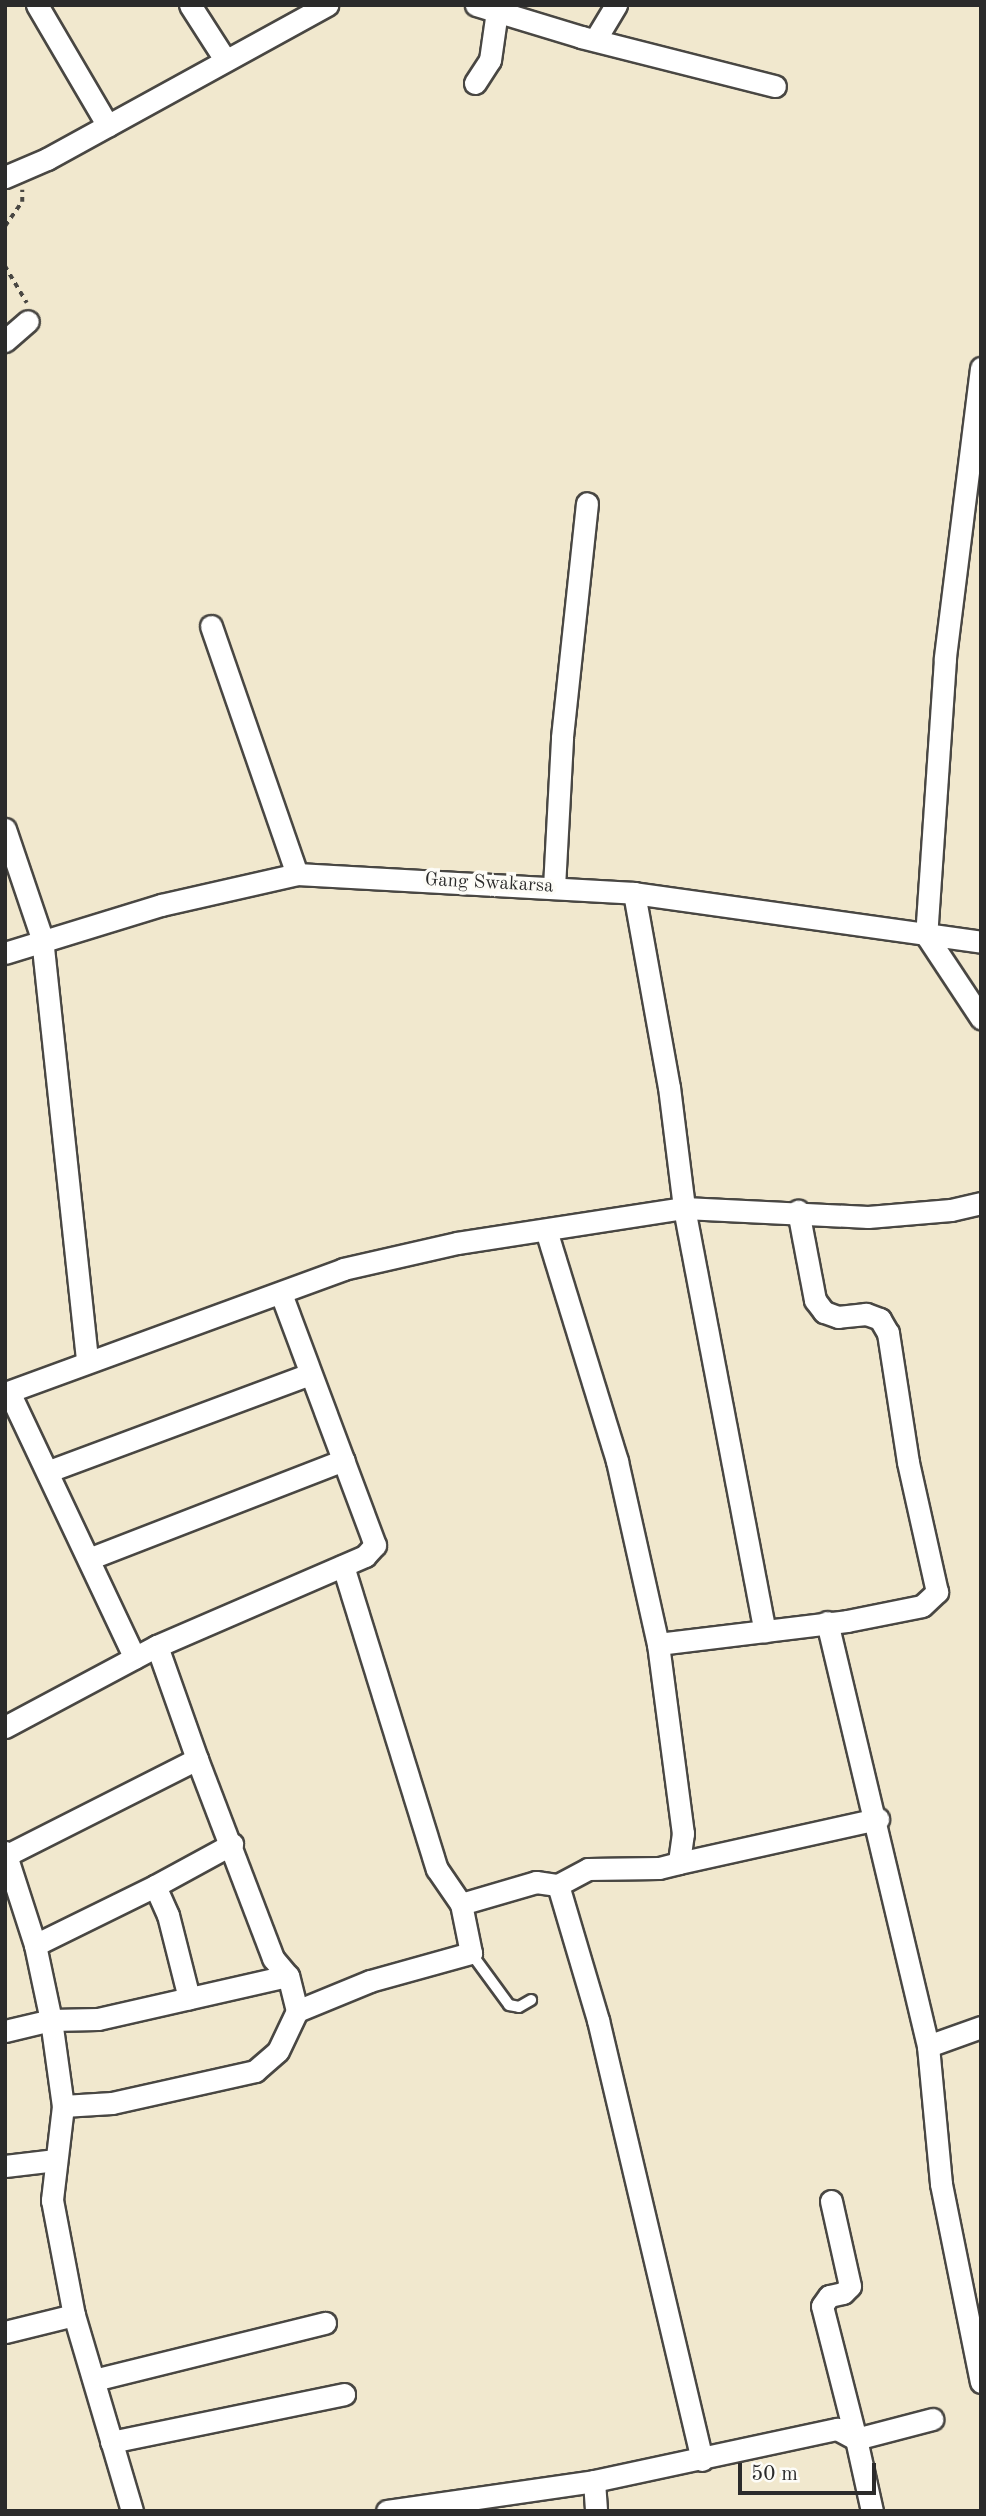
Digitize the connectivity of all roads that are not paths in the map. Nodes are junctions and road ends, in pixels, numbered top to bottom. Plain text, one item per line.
1 (37, 5) edge
2 (190, 5) edge
3 (327, 5) edge
4 (616, 5) edge
5 (486, 7) edge
6 (595, 40) junction
7 (224, 58) junction
8 (475, 83) dead end
9 (775, 86) dead end
10 (108, 126) junction
11 (14, 173) edge
12 (28, 321) road end
13 (5, 341) edge
14 (981, 368) edge
15 (979, 399) edge
16 (587, 503) dead end
17 (212, 626) dead end
18 (5, 829) edge
19 (297, 874) junction
20 (554, 887) junction
21 (634, 893) junction
22 (926, 935) junction
23 (42, 938) junction
24 (981, 942) edge
25 (5, 953) edge
26 (981, 1018) edge
27 (981, 1203) edge
28 (684, 1208) junction
29 (798, 1211) junction
30 (546, 1230) junction
31 (281, 1293) junction
32 (87, 1360) junction
33 (310, 1374) junction
34 (7, 1392) edge
35 (344, 1460) junction
36 (48, 1471) junction
37 (91, 1558) junction
38 (343, 1566) junction
39 (827, 1622) junction
40 (765, 1631) junction
41 (658, 1644) junction
42 (158, 1646) junction
43 (135, 1658) junction
44 (5, 1727) edge
45 (197, 1759) junction
46 (877, 1819) junction
47 (232, 1844) junction
48 (6, 1853) edge
49 (679, 1863) junction
50 (558, 1885) junction
51 (155, 1886) junction
52 (461, 1904) junction
53 (35, 1945) junction
54 (471, 1953) junction
55 (288, 1976) junction
56 (189, 1998) junction
57 (531, 2000) dead end
58 (297, 2011) junction
59 (51, 2020) junction
60 (981, 2027) edge
61 (5, 2031) edge
62 (928, 2046) junction
63 (63, 2106) junction
64 (56, 2160) junction
65 (5, 2166) edge
66 (831, 2201) dead end
67 (74, 2315) junction
68 (325, 2323) dead end
69 (5, 2332) edge
70 (94, 2380) junction
71 (981, 2382) edge
72 (344, 2394) dead end
73 (932, 2419) dead end
74 (856, 2438) junction
75 (111, 2442) junction
76 (702, 2460) junction
77 (594, 2481) junction
78 (509, 2503) edge
79 (132, 2511) edge
80 (387, 2511) edge
81 (596, 2511) edge
82 (872, 2511) edge

1 - 10 street
2 - 7 street
3 - 7 street
4 - 6 street
5 - 6 street
5 - 8 street
6 - 9 street
7 - 10 street
10 - 11 street
12 - 13 street
14 - 15 street
15 - 22 street
16 - 20 street
17 - 19 street
18 - 23 street
19 - 20 street, Gang Swakarsa
19 - 23 street, Gang Swakarsa
20 - 21 street, Gang Swakarsa
21 - 22 street, Gang Swakarsa
21 - 28 street
22 - 24 street, Gang Swakarsa
22 - 26 street
23 - 25 street, Gang Swakarsa
23 - 32 street
27 - 29 street
28 - 29 street
28 - 30 street
28 - 40 street
29 - 39 street
30 - 31 street
30 - 41 street
31 - 32 street
31 - 33 street
32 - 34 street
33 - 35 street
33 - 36 street
34 - 36 street
35 - 37 street
35 - 38 street
36 - 37 street
37 - 43 street
38 - 42 street
38 - 52 street
39 - 40 street
39 - 46 street
40 - 41 street
41 - 49 street
42 - 43 street
42 - 45 street
43 - 44 street
45 - 47 street
45 - 48 street
46 - 49 street
46 - 62 street
47 - 51 street
47 - 55 street
48 - 53 street
49 - 50 street
50 - 52 street
50 - 76 street
51 - 53 street
51 - 56 street
52 - 54 street
53 - 59 street
54 - 57 lane
54 - 58 street
55 - 56 street
55 - 58 street
56 - 59 street
58 - 63 street
59 - 61 street
59 - 63 street
60 - 62 street
62 - 71 street
63 - 64 street
64 - 65 street
64 - 67 street
66 - 74 street
67 - 69 street
67 - 70 street
68 - 70 street
70 - 75 street
72 - 75 street
73 - 74 street
74 - 76 street
74 - 82 street
75 - 79 street
76 - 77 street
77 - 78 street
77 - 81 street
78 - 80 street

